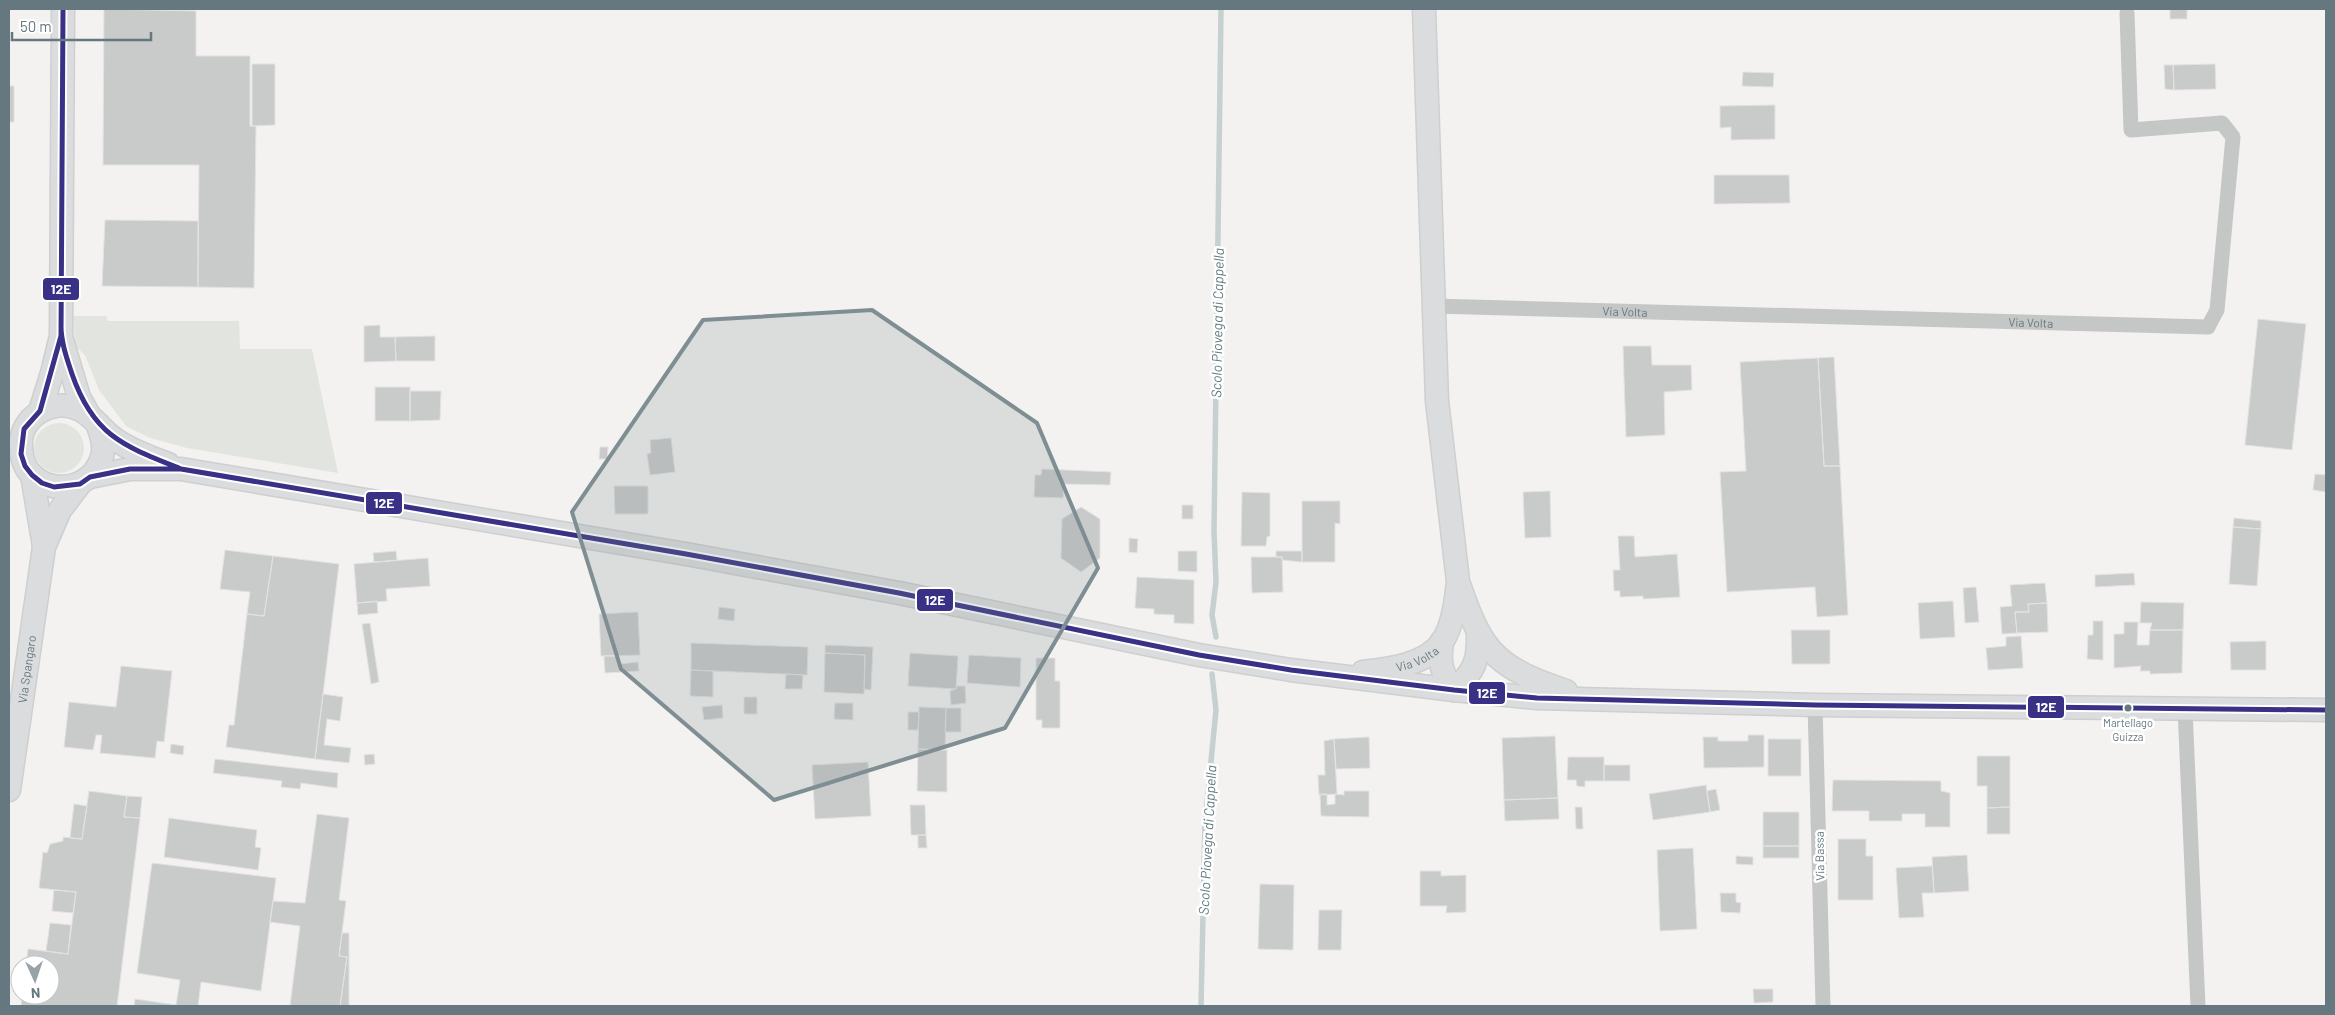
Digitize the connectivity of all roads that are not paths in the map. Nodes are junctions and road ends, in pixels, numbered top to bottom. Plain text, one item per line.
1 (63, 9) edge
2 (1424, 9) edge
3 (2127, 13) dead end
4 (1433, 306) junction
5 (61, 336) junction
6 (35, 415) junction
7 (93, 420) junction
8 (9, 431) edge
9 (22, 467) edge
10 (181, 469) junction
11 (85, 480) junction
12 (44, 547) junction
13 (1458, 581) junction
14 (1478, 633) junction
15 (1442, 641) junction
16 (1327, 675) junction
17 (1454, 690) junction
18 (1588, 699) junction
19 (1815, 705) junction
20 (2185, 708) junction
21 (2326, 710) edge
22 (9, 790) edge
23 (1823, 1006) edge
24 (2198, 1006) edge

1 - 5 main road
2 - 4 main road, Via Volta
3 - 4 street, Via Volta
4 - 13 main road, Via Volta
5 - 6 main road
5 - 7 main road
6 - 7 main road
6 - 8 main road
6 - 9 main road
7 - 10 main road
7 - 11 main road
9 - 11 main road
9 - 12 main road, Via Spangaro
10 - 11 main road
10 - 16 main road
11 - 12 main road, Via Spangaro
12 - 22 main road, Via Spangaro
13 - 14 main road, Via Volta
13 - 15 main road, Via Volta
14 - 17 main road, Via Volta
14 - 18 main road, Via Volta
15 - 16 main road, Via Volta
15 - 17 main road, Via Volta
16 - 17 main road
17 - 18 main road
18 - 19 main road
19 - 20 main road
19 - 23 street, Via Bassa
20 - 21 main road
20 - 24 street

